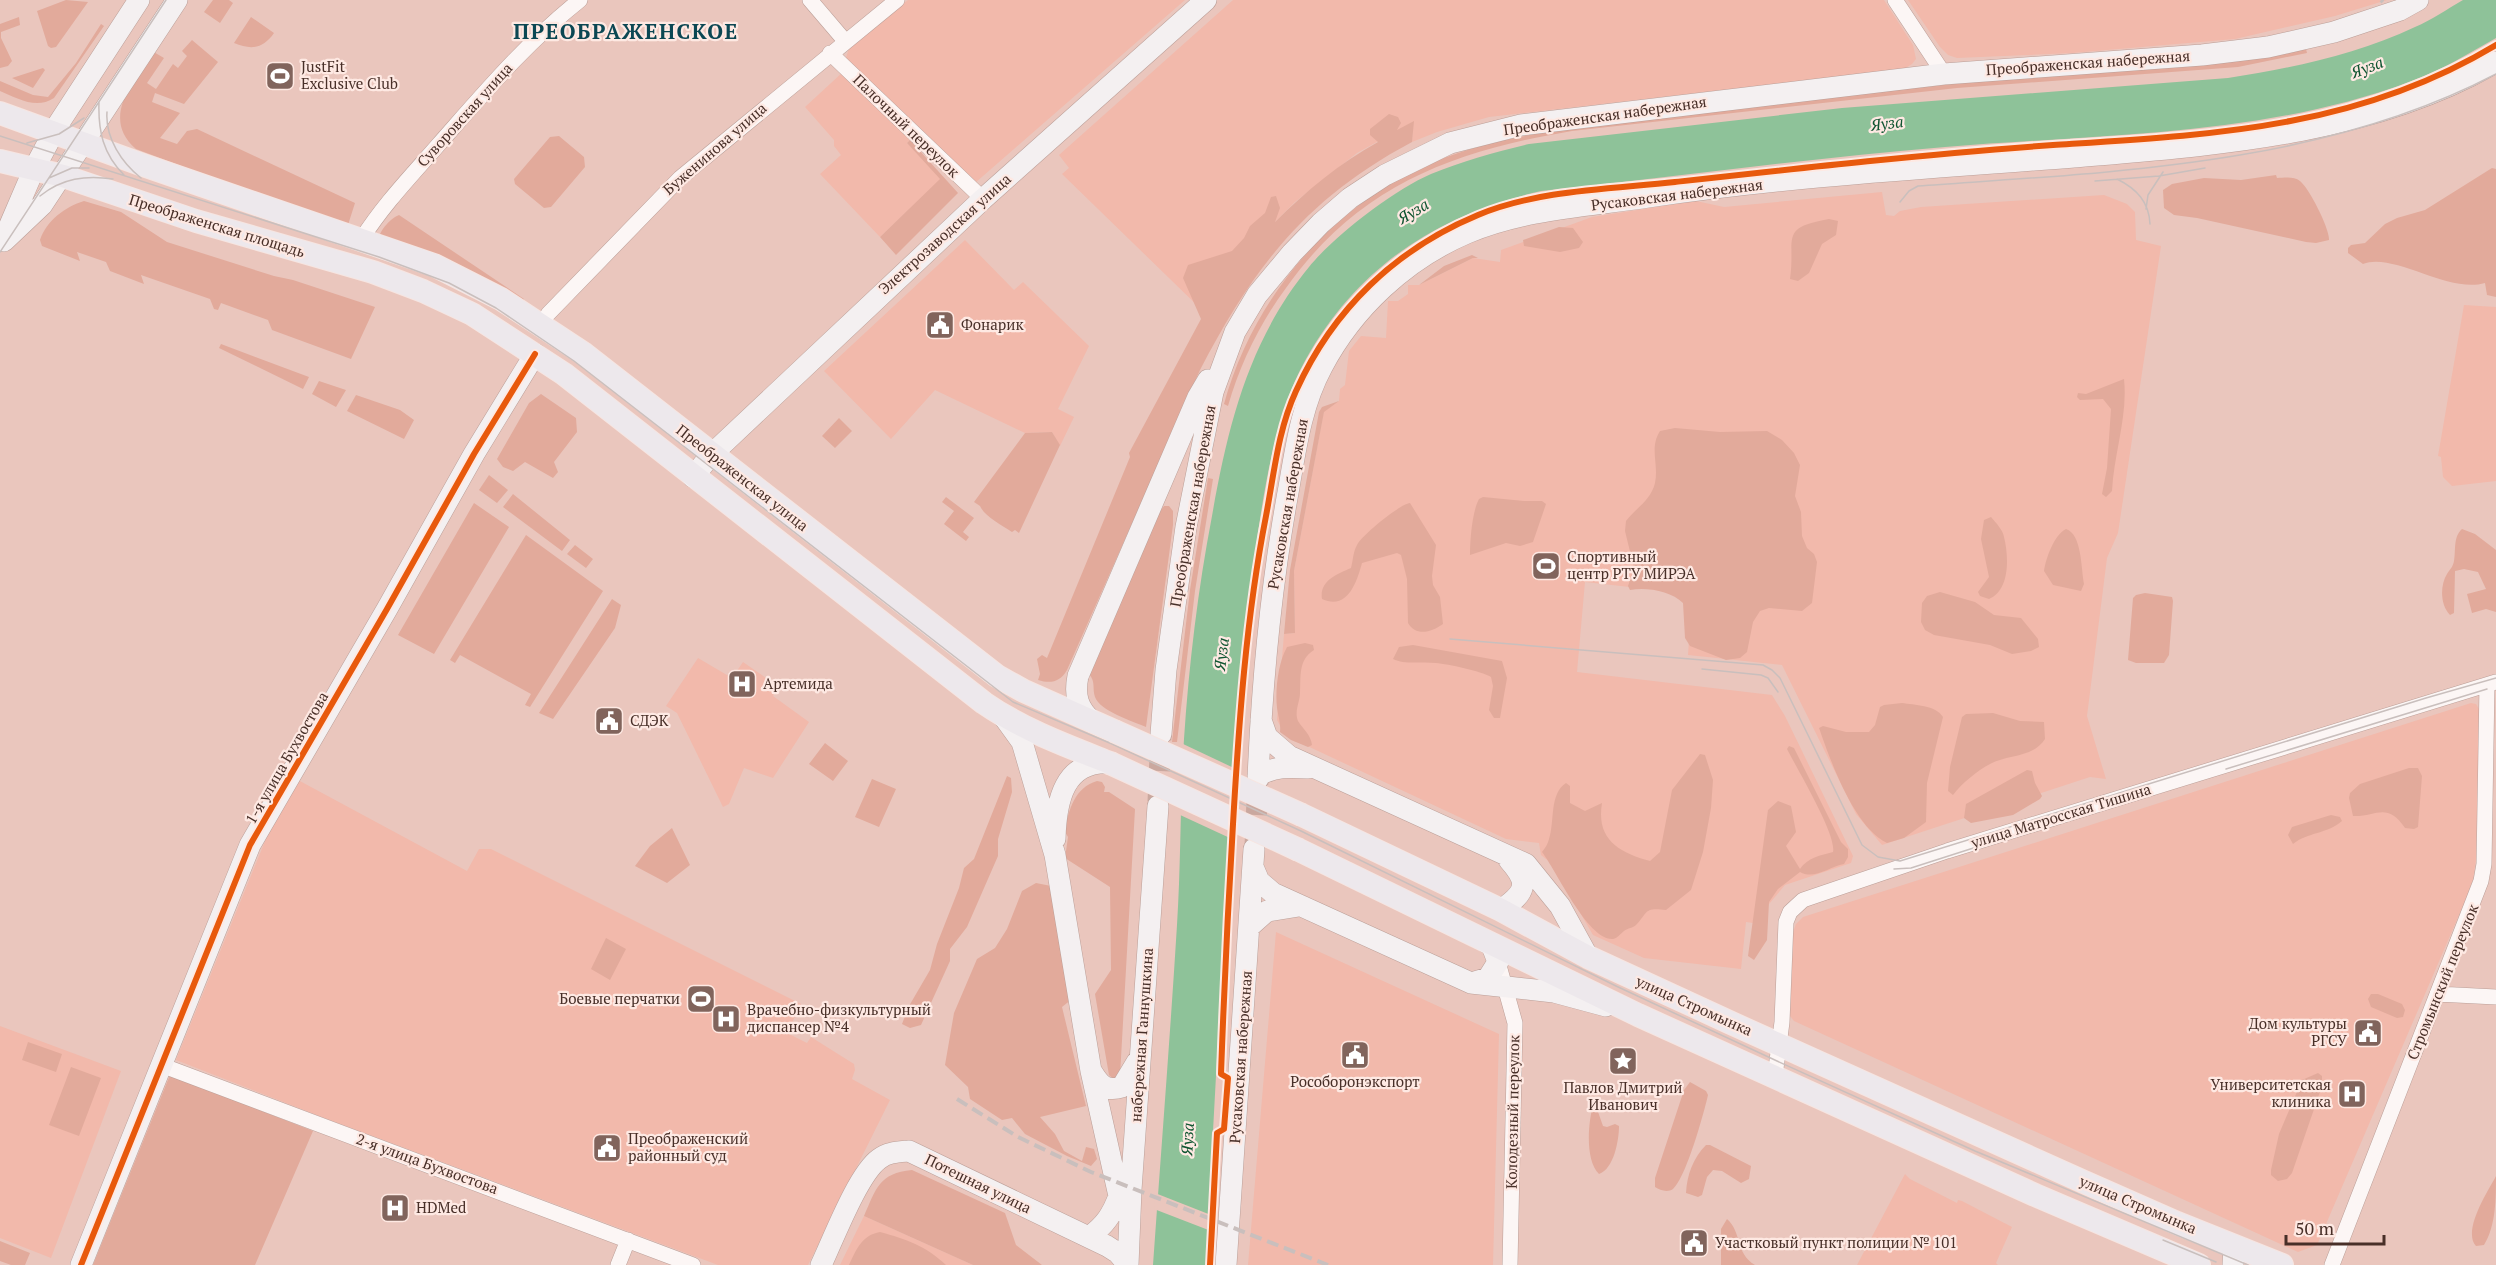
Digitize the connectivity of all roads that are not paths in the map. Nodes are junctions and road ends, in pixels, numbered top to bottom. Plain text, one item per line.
1 (139, 0) edge
2 (177, 0) edge
3 (580, 0) edge
4 (810, 0) edge
5 (897, 0) edge
6 (1206, 0) edge
7 (1895, 0) edge
8 (2418, 0) edge
9 (845, 41) junction
10 (830, 53) junction
11 (2496, 62) edge
12 (1944, 74) junction
13 (0, 113) edge
14 (53, 132) junction
15 (82, 143) junction
16 (0, 161) edge
17 (34, 169) junction
18 (63, 176) junction
19 (982, 198) junction
20 (361, 240) junction
21 (1, 242) edge
22 (373, 272) joint
23 (548, 314) joint
24 (1235, 332) junction
25 (580, 352) junction
26 (535, 354) junction
27 (711, 455) junction
28 (693, 477) junction
29 (1152, 510) junction
30 (1186, 527) junction
31 (1078, 676) junction
32 (2492, 683) edge
33 (1034, 696) junction
34 (1004, 717) junction
35 (1261, 720) junction
36 (1103, 727) junction
37 (1161, 734) tunnel mouth
38 (1110, 764) junction
39 (1315, 768) junction
40 (1158, 806) tunnel mouth
41 (1055, 855) junction
42 (1504, 855) junction
43 (1299, 906) junction
44 (1501, 910) junction
45 (1249, 927) junction
46 (1481, 939) junction
47 (1588, 957) junction
48 (1498, 962) junction
49 (1472, 982) junction
50 (1505, 987) junction
51 (2437, 994) junction
52 (2496, 997) edge
53 (1638, 1015) junction
54 (1780, 1044) junction
55 (1140, 1056) junction
56 (161, 1065) junction
57 (1091, 1071) junction
58 (1775, 1076) junction
59 (1098, 1096) junction
60 (1135, 1133) junction
61 (1130, 1210) junction
62 (1089, 1237) junction
63 (628, 1240) junction
64 (2233, 1255) edge
65 (81, 1265) edge
66 (618, 1265) edge
67 (693, 1265) edge
68 (821, 1265) edge
69 (1128, 1265) edge
70 (1226, 1265) edge
71 (1510, 1265) edge
72 (2199, 1265) edge
73 (2282, 1265) edge
74 (2332, 1265) edge

1 - 14 main road
2 - 15 main road
3 - 20 street, Суворовская улица
4 - 9 street
5 - 9 street, Буженинова улица
6 - 19 main road, Электрозаводская улица
7 - 12 street
8 - 12 main road, Преображенская набережная
9 - 10 street, Буженинова улица
10 - 19 street, Палочный переулок
10 - 23 street, Буженинова улица
11 - 35 main road, Русаковская набережная
12 - 24 main road, Преображенская набережная
13 - 14 main road, Преображенская площадь
14 - 15 main road, Преображенская площадь
14 - 17 main road
15 - 18 main road
15 - 20 main road, Преображенская площадь
16 - 17 main road, Преображенская площадь
17 - 18 main road, Преображенская площадь
17 - 21 main road
18 - 21 main road
18 - 22 main road, Преображенская площадь
19 - 27 main road, Электрозаводская улица
20 - 25 main road, Преображенская улица
22 - 26 main road, Преображенская улица
23 - 25 main road
24 - 29 main road
24 - 30 main road, Преображенская набережная
25 - 27 main road, Преображенская улица
26 - 28 main road, Преображенская улица
26 - 56 main road, 1-я улица Бухвостова
27 - 28 main road, Электрозаводская улица
27 - 33 main road, Преображенская улица
28 - 34 main road, Преображенская улица
29 - 30 main road
29 - 31 main road
30 - 37 main road, Преображенская набережная
31 - 33 main road
31 - 36 main road
32 - 51 street, Стромынский переулок
32 - 54 street, улица Матросская Тишина
33 - 36 main road, Преображенская улица
34 - 38 main road, Преображенская улица
34 - 41 main road
35 - 39 main road
35 - 39 main road, Русаковская набережная
36 - 44 main road, улица Стромынка, bridge
38 - 41 main road
38 - 46 main road, улица Стромынка, bridge
39 - 42 main road
40 - 55 main road, набережная Ганнушкина
41 - 57 main road
42 - 44 main road
42 - 47 main road
43 - 45 main road
43 - 45 main road, Русаковская набережная
43 - 49 main road
44 - 47 main road, улица Стромынка
45 - 70 main road, Русаковская набережная
46 - 48 main road
46 - 53 main road, улица Стромынка
47 - 54 main road, улица Стромынка
48 - 49 main road
48 - 50 street, Колодезный переулок
49 - 50 main road
50 - 53 main road
50 - 71 street, Колодезный переулок
51 - 52 street
51 - 74 street, Стромынский переулок
53 - 58 main road, улица Стромынка
54 - 58 street, улица Матросская Тишина
54 - 64 main road, улица Стромынка
55 - 57 main road
55 - 60 main road, набережная Ганнушкина
56 - 63 street, 2-я улица Бухвостова
56 - 65 main road, 1-я улица Бухвостова
57 - 59 main road
58 - 72 main road, улица Стромынка
59 - 60 main road
59 - 62 main road
60 - 61 main road, набережная Ганнушкина
61 - 62 main road
61 - 69 main road, набережная Ганнушкина
62 - 68 main road, Потешная улица
62 - 69 main road, Потешная улица
63 - 66 street
63 - 67 street, 2-я улица Бухвостова
64 - 73 main road, улица Стромынка

